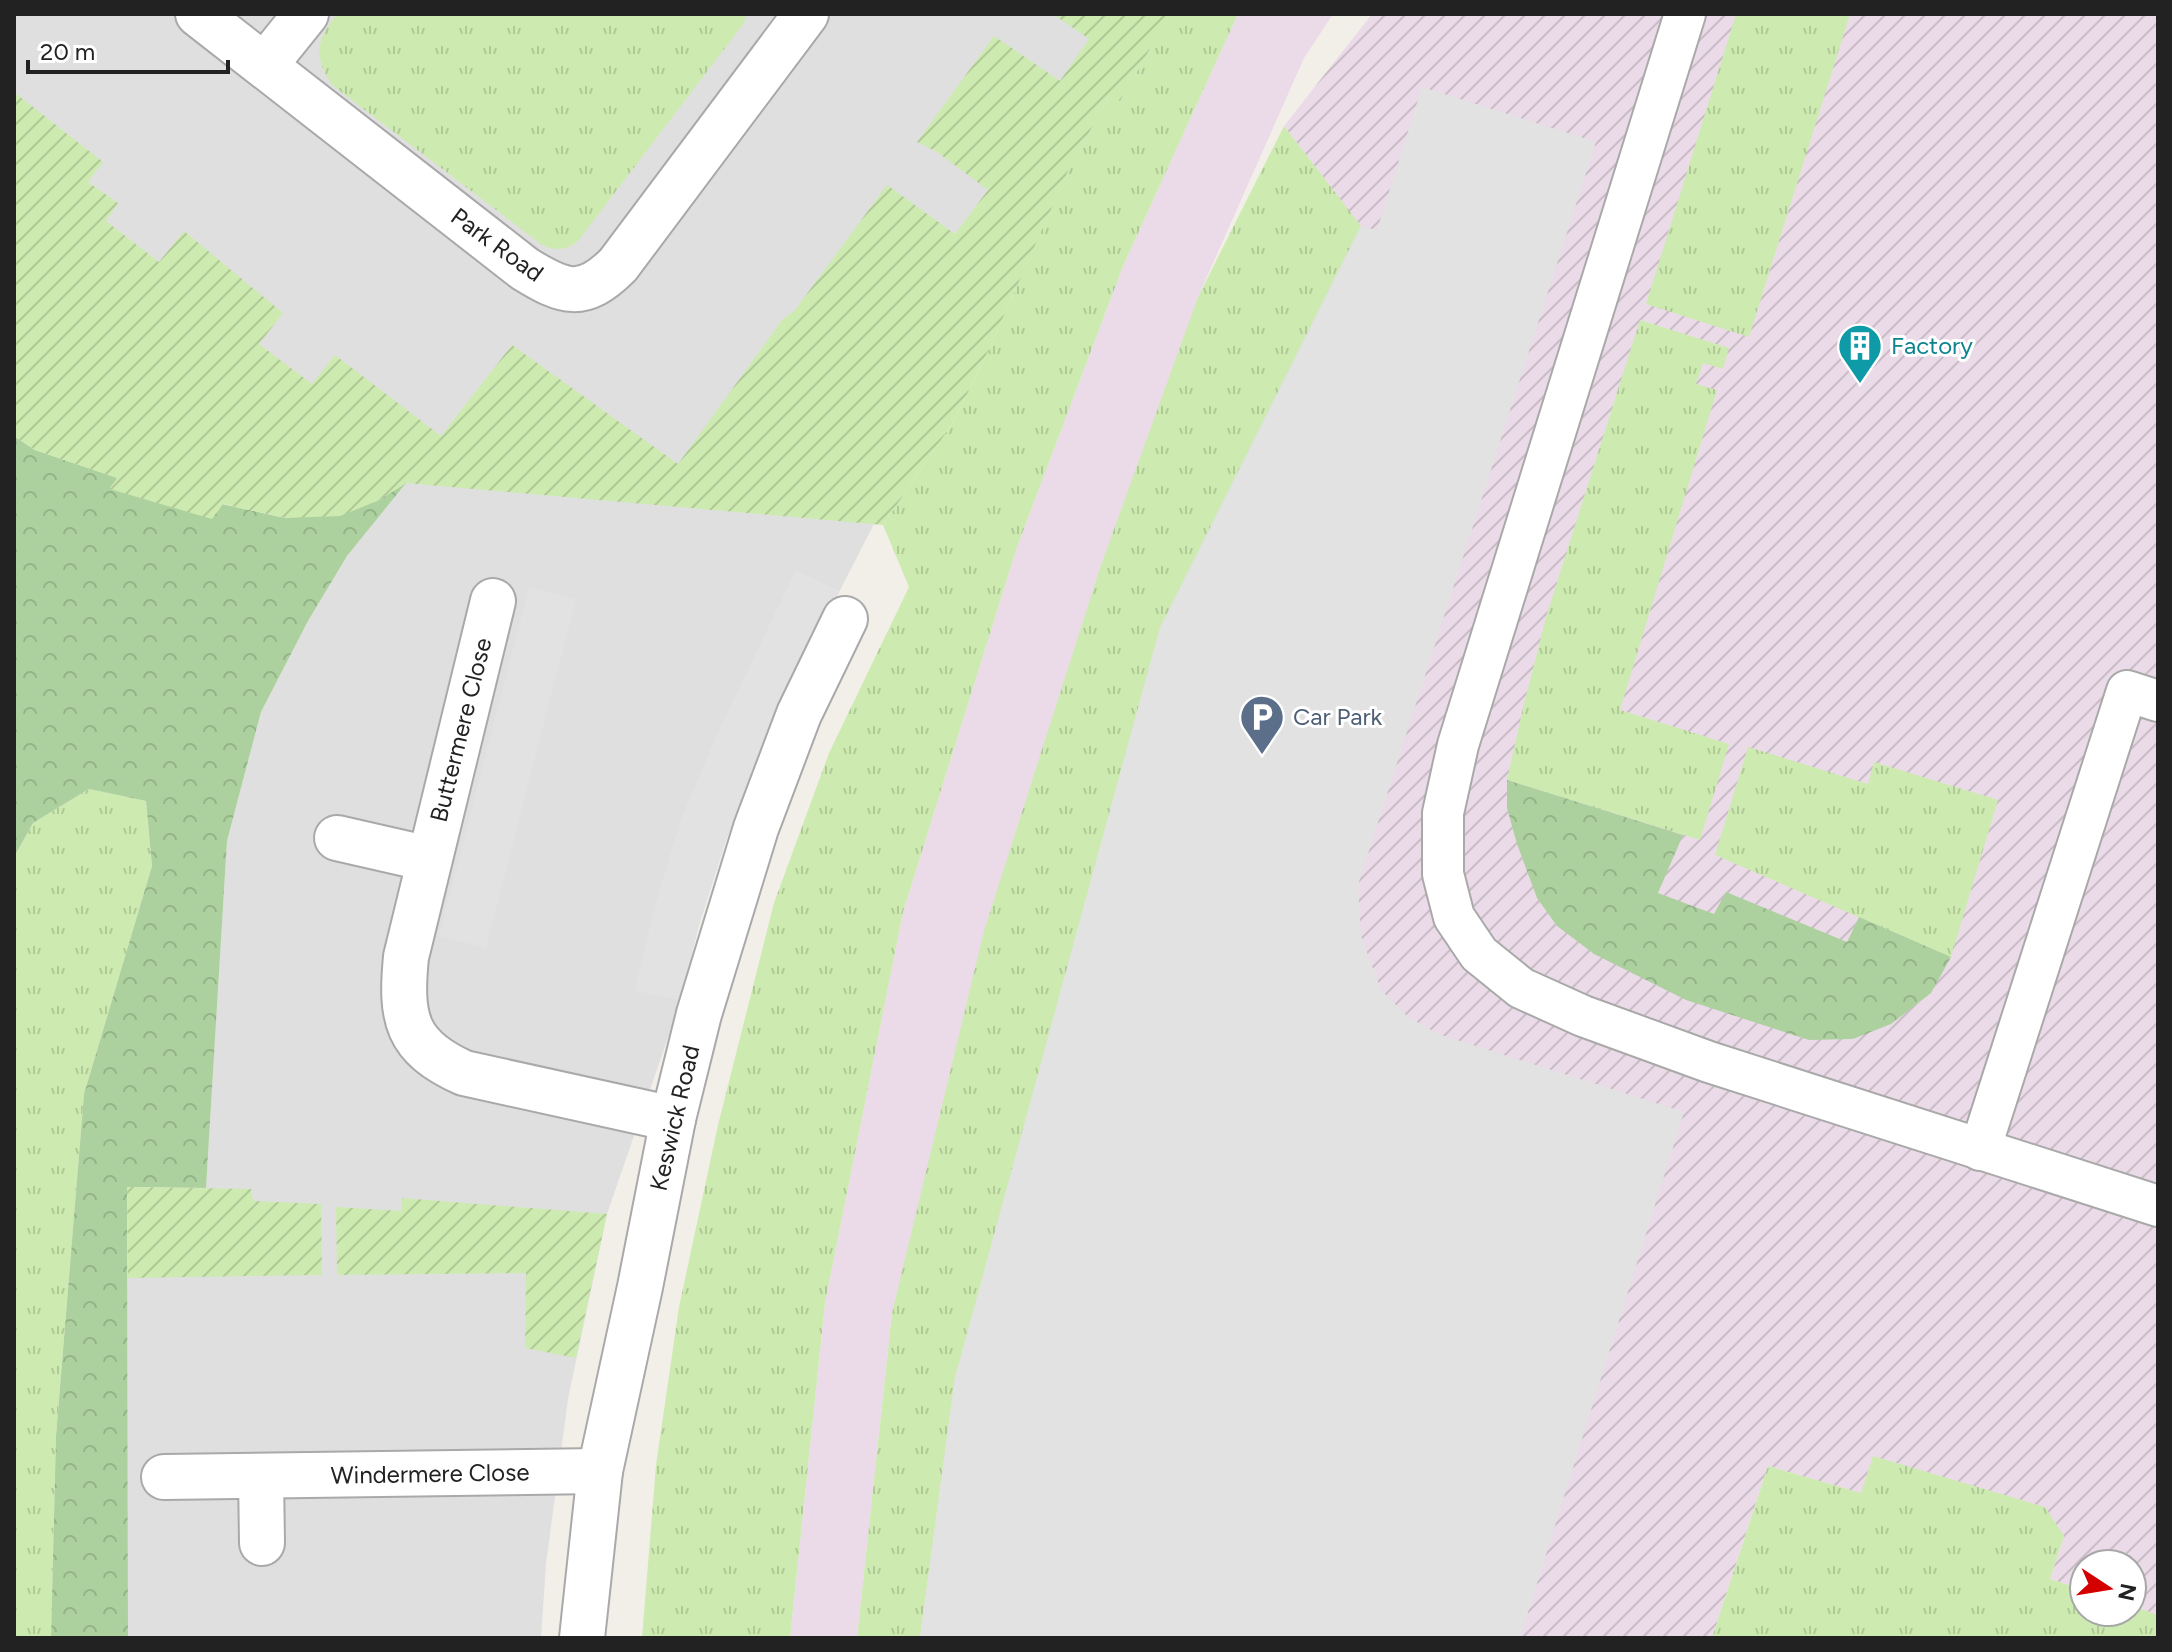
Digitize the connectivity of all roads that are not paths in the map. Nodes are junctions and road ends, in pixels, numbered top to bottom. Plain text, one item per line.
1 (198, 14) edge
2 (306, 14) edge
3 (806, 14) edge
4 (1685, 14) edge
5 (265, 65) junction
6 (493, 601) dead end
7 (845, 619) dead end
8 (2158, 701) edge
9 (337, 838) dead end
10 (429, 859) junction
11 (673, 1119) junction
12 (1980, 1150) junction
13 (2158, 1206) edge
14 (600, 1471) junction
15 (261, 1476) junction
16 (164, 1477) dead end
17 (262, 1543) dead end
18 (582, 1638) edge

1 - 5 street, Park Road
2 - 5 street
3 - 5 street, Park Road
4 - 12 lane
6 - 10 street, Buttermere Close
7 - 11 street, Keswick Road
8 - 12 lane
9 - 10 street
10 - 11 street, Buttermere Close
11 - 14 street, Keswick Road
12 - 13 lane
14 - 15 street, Windermere Close
14 - 18 street, Keswick Road
15 - 16 street, Windermere Close
15 - 17 street

